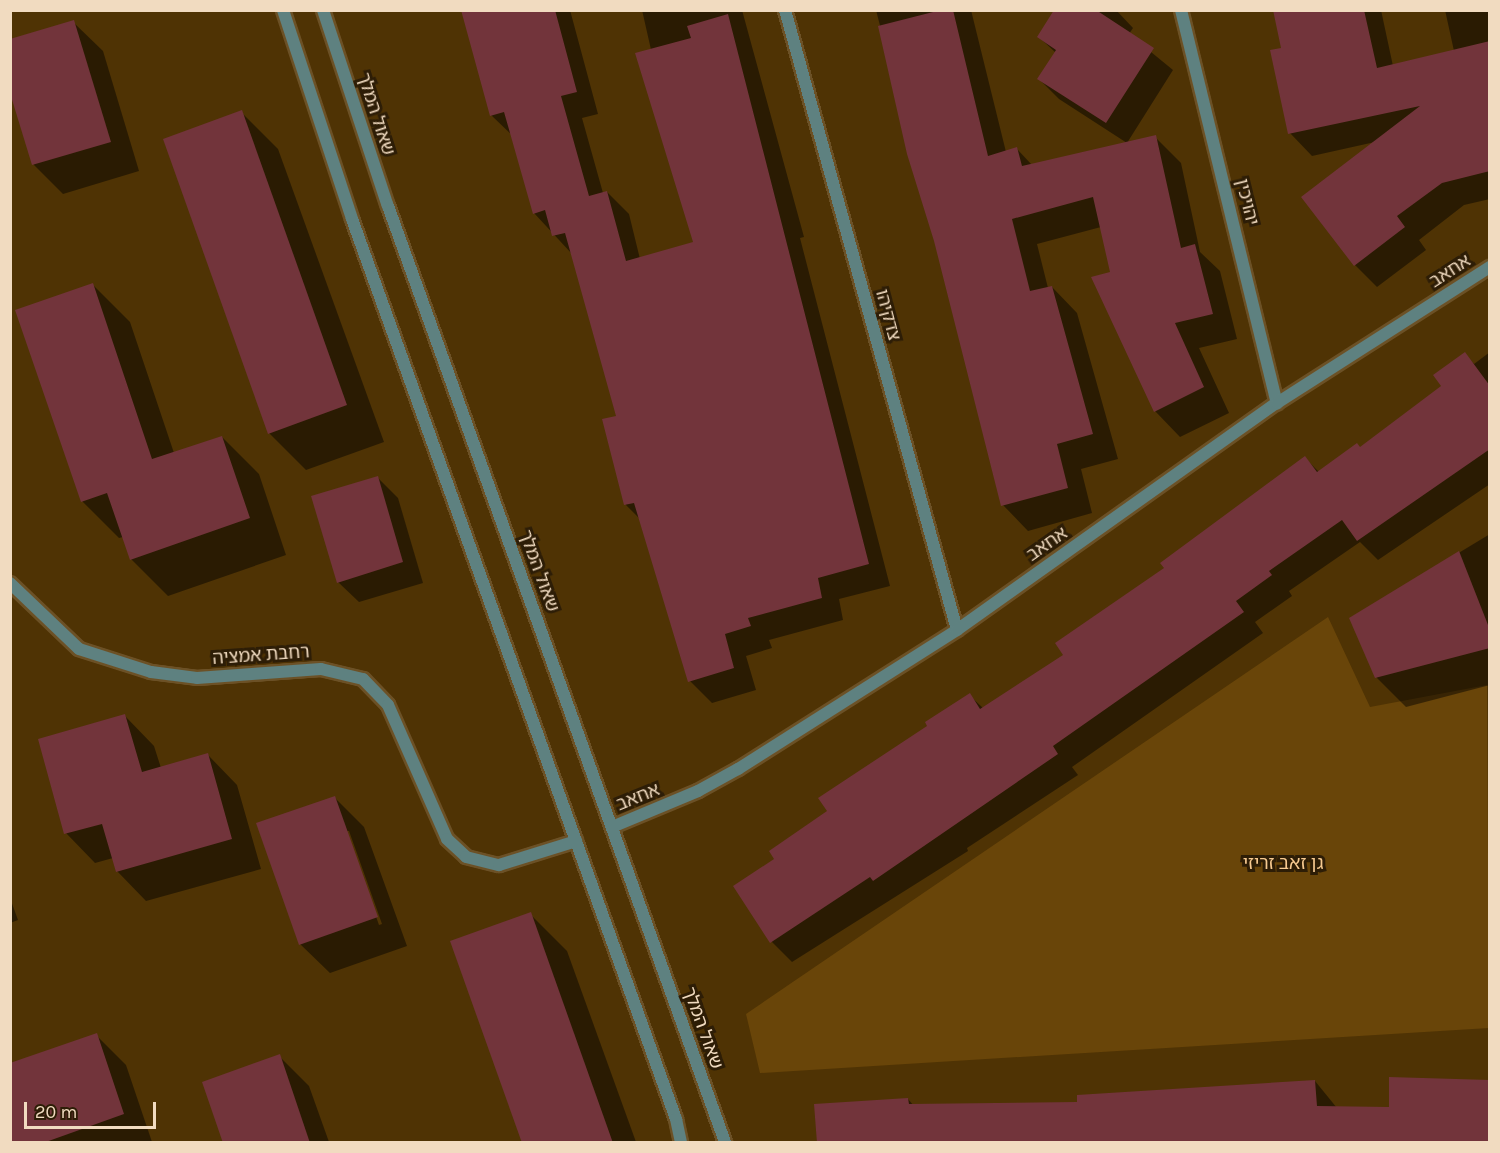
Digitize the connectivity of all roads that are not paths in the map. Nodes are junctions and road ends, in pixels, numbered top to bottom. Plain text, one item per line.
1 (283, 10) edge
2 (323, 10) edge
3 (785, 10) edge
4 (1181, 10) edge
5 (1490, 267) edge
6 (1277, 403) junction
7 (10, 583) edge
8 (957, 630) junction
9 (612, 827) junction
10 (576, 841) junction
11 (681, 1143) edge
12 (725, 1143) edge

1 - 10 street
2 - 9 street, שאול המלך
3 - 8 street, צדקיהו
4 - 6 street, יהויכין
5 - 6 street, אחאב
6 - 8 street, אחאב
7 - 10 street, רחבת אמציה
8 - 9 street, אחאב
9 - 12 street, שאול המלך
10 - 11 street

